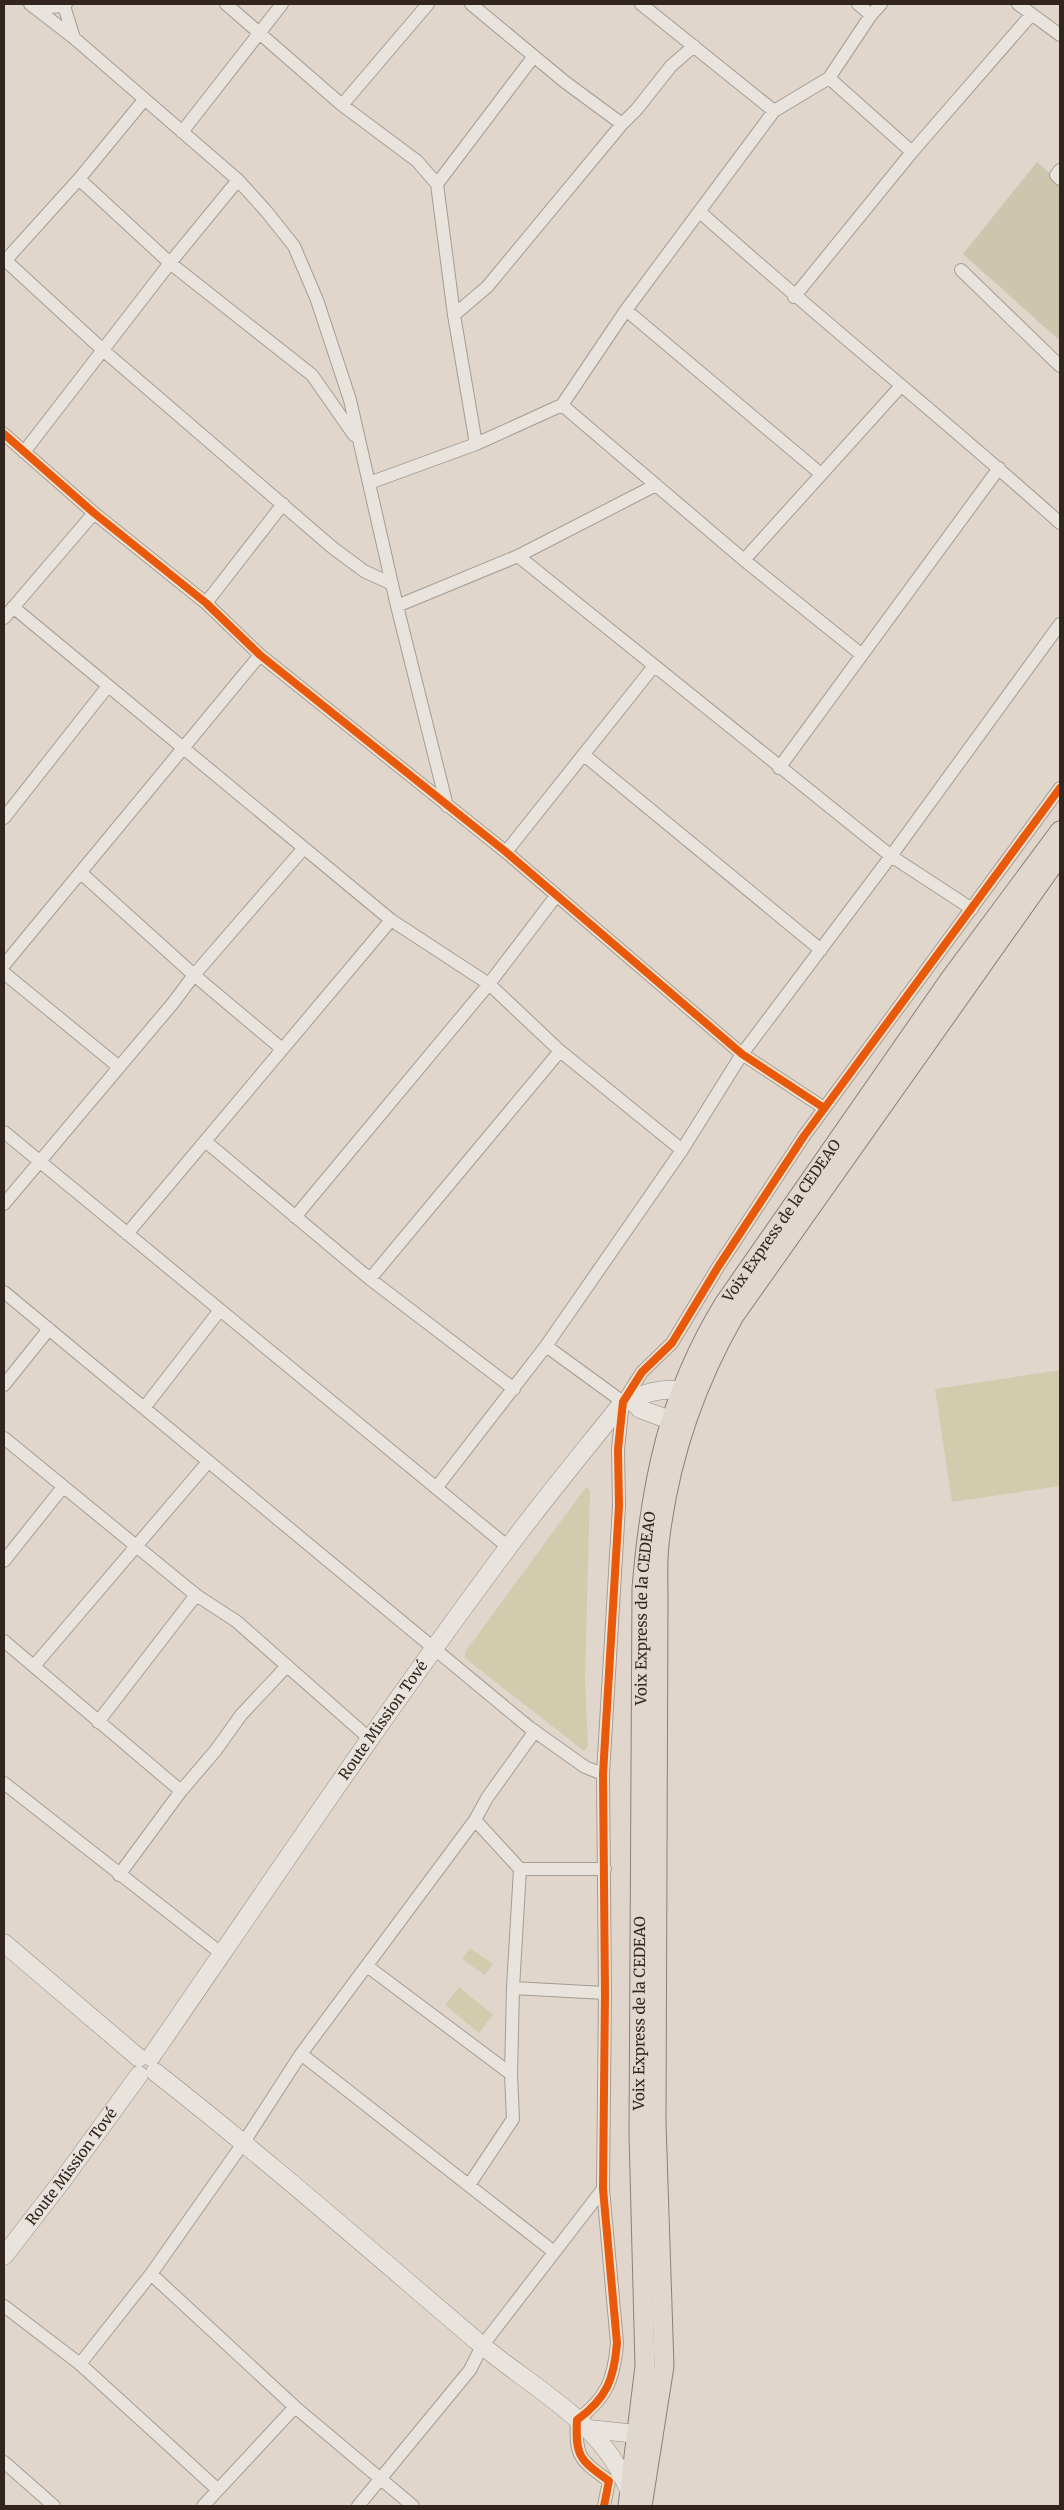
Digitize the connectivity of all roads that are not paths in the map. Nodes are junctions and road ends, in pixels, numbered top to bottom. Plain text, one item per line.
1 (226, 4) edge
2 (282, 4) edge
3 (428, 4) edge
4 (472, 4) edge
5 (641, 4) edge
6 (858, 4) edge
7 (881, 4) edge
8 (1018, 4) edge
9 (65, 5) edge
10 (33, 6) edge
11 (871, 15) junction
12 (1031, 15) junction
13 (258, 32) junction
14 (1060, 35) edge
15 (74, 38) junction
16 (694, 46) junction
17 (534, 56) junction
18 (829, 78) junction
19 (144, 100) junction
20 (342, 105) junction
21 (774, 110) junction
22 (622, 124) junction
23 (182, 132) junction
24 (912, 152) junction
25 (1060, 170) edge
26 (79, 179) junction
27 (1060, 179) edge
28 (238, 180) junction
29 (437, 184) junction
30 (700, 212) junction
31 (4, 261) edge
32 (170, 263) junction
33 (961, 270) dead end
34 (794, 297) junction
35 (626, 310) junction
36 (454, 315) junction
37 (104, 351) junction
38 (1060, 366) edge
39 (342, 377) junction
40 (321, 385) junction
41 (900, 387) junction
42 (562, 405) junction
43 (4, 435) edge
44 (358, 442) junction
45 (476, 444) junction
46 (24, 452) junction
47 (999, 468) junction
48 (822, 474) junction
49 (369, 483) junction
50 (656, 485) junction
51 (283, 504) junction
52 (94, 513) junction
53 (1060, 523) edge
54 (518, 556) junction
55 (744, 560) junction
56 (392, 584) junction
57 (206, 603) junction
58 (397, 606) junction
59 (13, 607) junction
60 (4, 618) edge
61 (1060, 624) edge
62 (260, 655) junction
63 (862, 655) junction
64 (654, 666) junction
65 (108, 686) junction
66 (182, 748) junction
67 (584, 755) junction
68 (779, 768) junction
69 (1060, 788) edge
70 (446, 806) junction
71 (4, 818) edge
72 (1060, 831) edge
73 (303, 849) junction
74 (506, 852) junction
75 (1060, 855) edge
76 (891, 856) junction
77 (81, 873) junction
78 (556, 896) junction
79 (972, 909) junction
80 (391, 920) junction
81 (821, 950) junction
82 (4, 965) edge
83 (4, 973) edge
84 (194, 975) junction
85 (489, 984) junction
86 (914, 1047) junction
87 (282, 1049) junction
88 (560, 1050) junction
89 (742, 1054) junction
90 (119, 1066) junction
91 (824, 1108) junction
92 (4, 1132) edge
93 (205, 1141) junction
94 (682, 1150) junction
95 (39, 1162) junction
96 (4, 1204) edge
97 (295, 1217) junction
98 (127, 1234) junction
99 (370, 1279) junction
100 (4, 1292) edge
101 (220, 1310) junction
102 (49, 1329) junction
103 (546, 1346) junction
104 (4, 1385) edge
105 (514, 1389) junction
106 (689, 1392) junction
107 (628, 1401) junction
108 (144, 1408) junction
109 (670, 1420) junction
110 (4, 1438) edge
111 (208, 1462) junction
112 (63, 1487) junction
113 (436, 1488) junction
114 (135, 1547) junction
115 (508, 1547) junction
116 (4, 1561) edge
117 (196, 1595) junction
118 (4, 1641) edge
119 (436, 1647) junction
120 (34, 1666) junction
121 (286, 1667) junction
122 (98, 1722) junction
123 (535, 1731) junction
124 (370, 1739) junction
125 (603, 1774) junction
126 (4, 1783) edge
127 (182, 1790) junction
128 (475, 1820) junction
129 (520, 1868) junction
130 (605, 1869) junction
131 (119, 1875) junction
132 (4, 1943) edge
133 (222, 1954) junction
134 (366, 1966) junction
135 (513, 1988) junction
136 (606, 1993) junction
137 (301, 2054) junction
138 (146, 2065) junction
139 (511, 2074) junction
140 (244, 2142) junction
141 (469, 2185) junction
142 (603, 2189) junction
143 (554, 2252) junction
144 (4, 2256) edge
145 (151, 2274) junction
146 (4, 2306) edge
147 (482, 2346) junction
148 (80, 2364) junction
149 (645, 2366) junction
150 (664, 2366) junction
151 (295, 2407) junction
152 (583, 2424) junction
153 (637, 2434) junction
154 (4, 2462) edge
155 (640, 2468) junction
156 (380, 2479) junction
157 (217, 2489) junction
158 (629, 2499) edge
159 (54, 2506) edge
160 (203, 2506) edge
161 (358, 2506) edge
162 (412, 2506) edge
163 (604, 2506) edge
164 (642, 2506) edge

1 - 13 street
2 - 13 street
3 - 20 street
4 - 17 street
5 - 16 street
6 - 11 street
7 - 11 street
8 - 12 street
9 - 10 street
9 - 15 street
10 - 15 street
11 - 18 street
12 - 14 street
12 - 24 street
13 - 20 street
13 - 23 street
15 - 19 street
16 - 21 street
16 - 22 street
17 - 22 street
17 - 29 street
18 - 21 street
18 - 24 street
19 - 23 street
19 - 26 street
20 - 29 street
21 - 30 street
22 - 36 street
23 - 28 street
24 - 34 street
25 - 27 street
26 - 31 street
26 - 32 street
28 - 32 street
28 - 39 street
29 - 36 street
30 - 34 street
30 - 35 street
31 - 37 street
32 - 37 street
32 - 40 street
33 - 38 street
34 - 41 street
35 - 42 street
35 - 48 street
36 - 45 street
37 - 46 street
37 - 51 street
39 - 40 street
39 - 44 street
40 - 44 street
41 - 47 street
41 - 48 street
42 - 45 street
42 - 50 street
43 - 46 street
44 - 49 street
45 - 49 street
46 - 52 street
47 - 53 street
47 - 63 street
48 - 55 street
49 - 56 street
50 - 54 street
50 - 55 street
51 - 56 street
51 - 57 street
52 - 57 street
52 - 59 street
54 - 58 street
54 - 64 street
55 - 63 street
56 - 58 street
57 - 62 street
58 - 70 street
59 - 60 street
59 - 65 street
61 - 76 street
62 - 66 street
62 - 70 street
63 - 68 street
64 - 67 street
64 - 68 street
65 - 66 street
65 - 71 street
66 - 73 street
66 - 77 street
67 - 74 street
67 - 81 street
68 - 76 street
69 - 79 street
70 - 74 street
72 - 86 main road
73 - 80 street
73 - 84 street
74 - 78 street
75 - 86 main road
76 - 79 street
76 - 81 street
77 - 82 street
77 - 84 street
78 - 85 street
78 - 89 street
79 - 91 street
80 - 85 street
80 - 87 street
81 - 89 street
83 - 90 street
84 - 87 street
84 - 90 street
85 - 88 street
85 - 97 street
86 - 106 main road
87 - 93 street
88 - 94 street
88 - 99 street
89 - 91 street
89 - 94 street
90 - 95 street
91 - 107 street
92 - 95 street
93 - 97 street
93 - 98 street
94 - 103 street
95 - 96 street
95 - 98 street
97 - 99 street
98 - 101 street
99 - 105 street
100 - 102 street
101 - 108 street
101 - 113 street
102 - 104 street
102 - 108 street
103 - 105 street
103 - 107 street
105 - 113 street
106 - 107 street
106 - 109 main road, Voix Express de la CEDEAO
106 - 150 main road
107 - 109 street
107 - 115 street, Route Mission Tové
107 - 125 street
108 - 111 street
109 - 149 main road, Voix Express de la CEDEAO
110 - 112 street
111 - 114 street
111 - 119 street
112 - 114 street
112 - 116 street
113 - 115 street
114 - 117 street
114 - 120 street
115 - 119 street, Route Mission Tové
117 - 121 street
117 - 122 street
118 - 120 street
119 - 123 street
119 - 124 street, Route Mission Tové
120 - 122 street
121 - 124 street
121 - 127 street
122 - 127 street
123 - 125 street
123 - 128 street
124 - 133 street, Route Mission Tové
125 - 130 street
126 - 131 street
127 - 131 street
128 - 129 street
128 - 134 street
129 - 130 street
129 - 135 street
130 - 136 street
131 - 133 street
132 - 138 street
133 - 138 street, Route Mission Tové
134 - 137 street
134 - 139 street
135 - 136 street
135 - 139 street
136 - 142 street
137 - 140 street
137 - 141 street
138 - 140 street
138 - 144 street, Route Mission Tové
139 - 141 street
140 - 145 street
140 - 147 street
141 - 143 street
142 - 143 street
142 - 152 street
143 - 147 street
145 - 148 street
145 - 151 street
146 - 148 street
147 - 152 street
147 - 156 street
148 - 157 street
149 - 150 main road
149 - 153 main road, Voix Express de la CEDEAO
150 - 155 main road
151 - 156 street
151 - 157 street
152 - 153 street
152 - 158 street
152 - 163 street
153 - 155 main road, Voix Express de la CEDEAO
154 - 159 street
155 - 158 main road, Voix Express de la CEDEAO
155 - 164 main road
156 - 161 street
156 - 162 street
157 - 160 street

